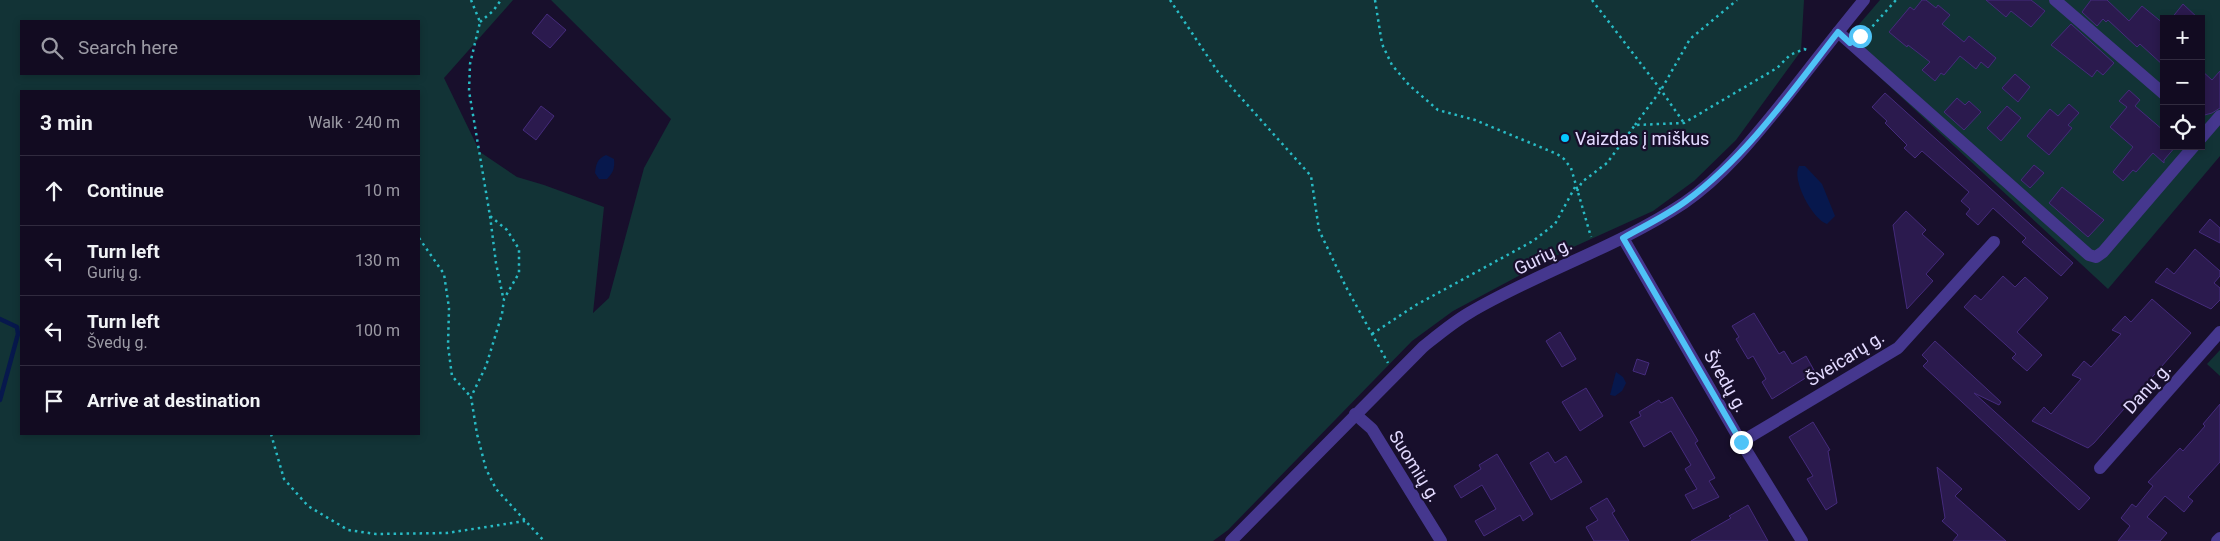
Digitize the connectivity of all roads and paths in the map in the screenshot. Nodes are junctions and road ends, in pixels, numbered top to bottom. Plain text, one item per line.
1 (471, 0) edge
2 (502, 0) edge
3 (1170, 0) edge
4 (1375, 0) edge
5 (1592, 0) edge
6 (1738, 0) edge
7 (1864, 0) edge
8 (1896, 0) edge
9 (2055, 0) edge
10 (480, 22) junction
11 (1838, 32) junction
12 (1850, 43) junction
13 (1821, 54) junction
14 (1661, 90) junction
15 (2160, 91) edge
16 (2220, 116) edge
17 (1684, 123) junction
18 (1635, 125) junction
19 (2205, 130) edge
20 (2191, 150) edge
21 (1576, 185) junction
22 (1577, 191) junction
23 (490, 216) junction
24 (1623, 238) junction
25 (420, 239) edge
26 (1994, 242) dead end
27 (1594, 251) junction
28 (504, 299) junction
29 (2220, 332) edge
30 (1372, 334) junction
31 (1395, 375) junction
32 (471, 397) junction
33 (1356, 414) junction
34 (271, 435) edge
35 (1741, 442) junction
36 (2100, 468) dead end
37 (525, 521) junction
38 (2220, 538) edge
39 (544, 541) edge
40 (1231, 541) edge
41 (1441, 541) edge
42 (1802, 541) edge
43 (2217, 541) edge

1 - 10 path
2 - 10 path
3 - 30 path
4 - 21 path
5 - 14 path
6 - 14 path
7 - 11 street, Gurių g.
8 - 12 path
9 - 15 street
10 - 23 path
11 - 12 street
11 - 13 street, Gurių g.
12 - 20 street
13 - 17 path
13 - 24 street, Gurių g.
14 - 17 path
14 - 18 path
16 - 19 street
17 - 18 path
18 - 22 path
21 - 22 path
21 - 30 path
22 - 27 path
23 - 28 path
23 - 28 path
24 - 27 street, Gurių g.
24 - 35 street, Švedų g.
25 - 32 path
26 - 35 street, Šveicarų g.
27 - 31 street, Gurių g.
28 - 32 path
29 - 36 street, Danų g.
30 - 31 path
31 - 33 street, Gurių g.
32 - 37 path
33 - 40 street, Gurių g.
33 - 41 street, Suomių g.
34 - 37 path
35 - 42 street, Švedų g.
37 - 39 path
38 - 43 street

